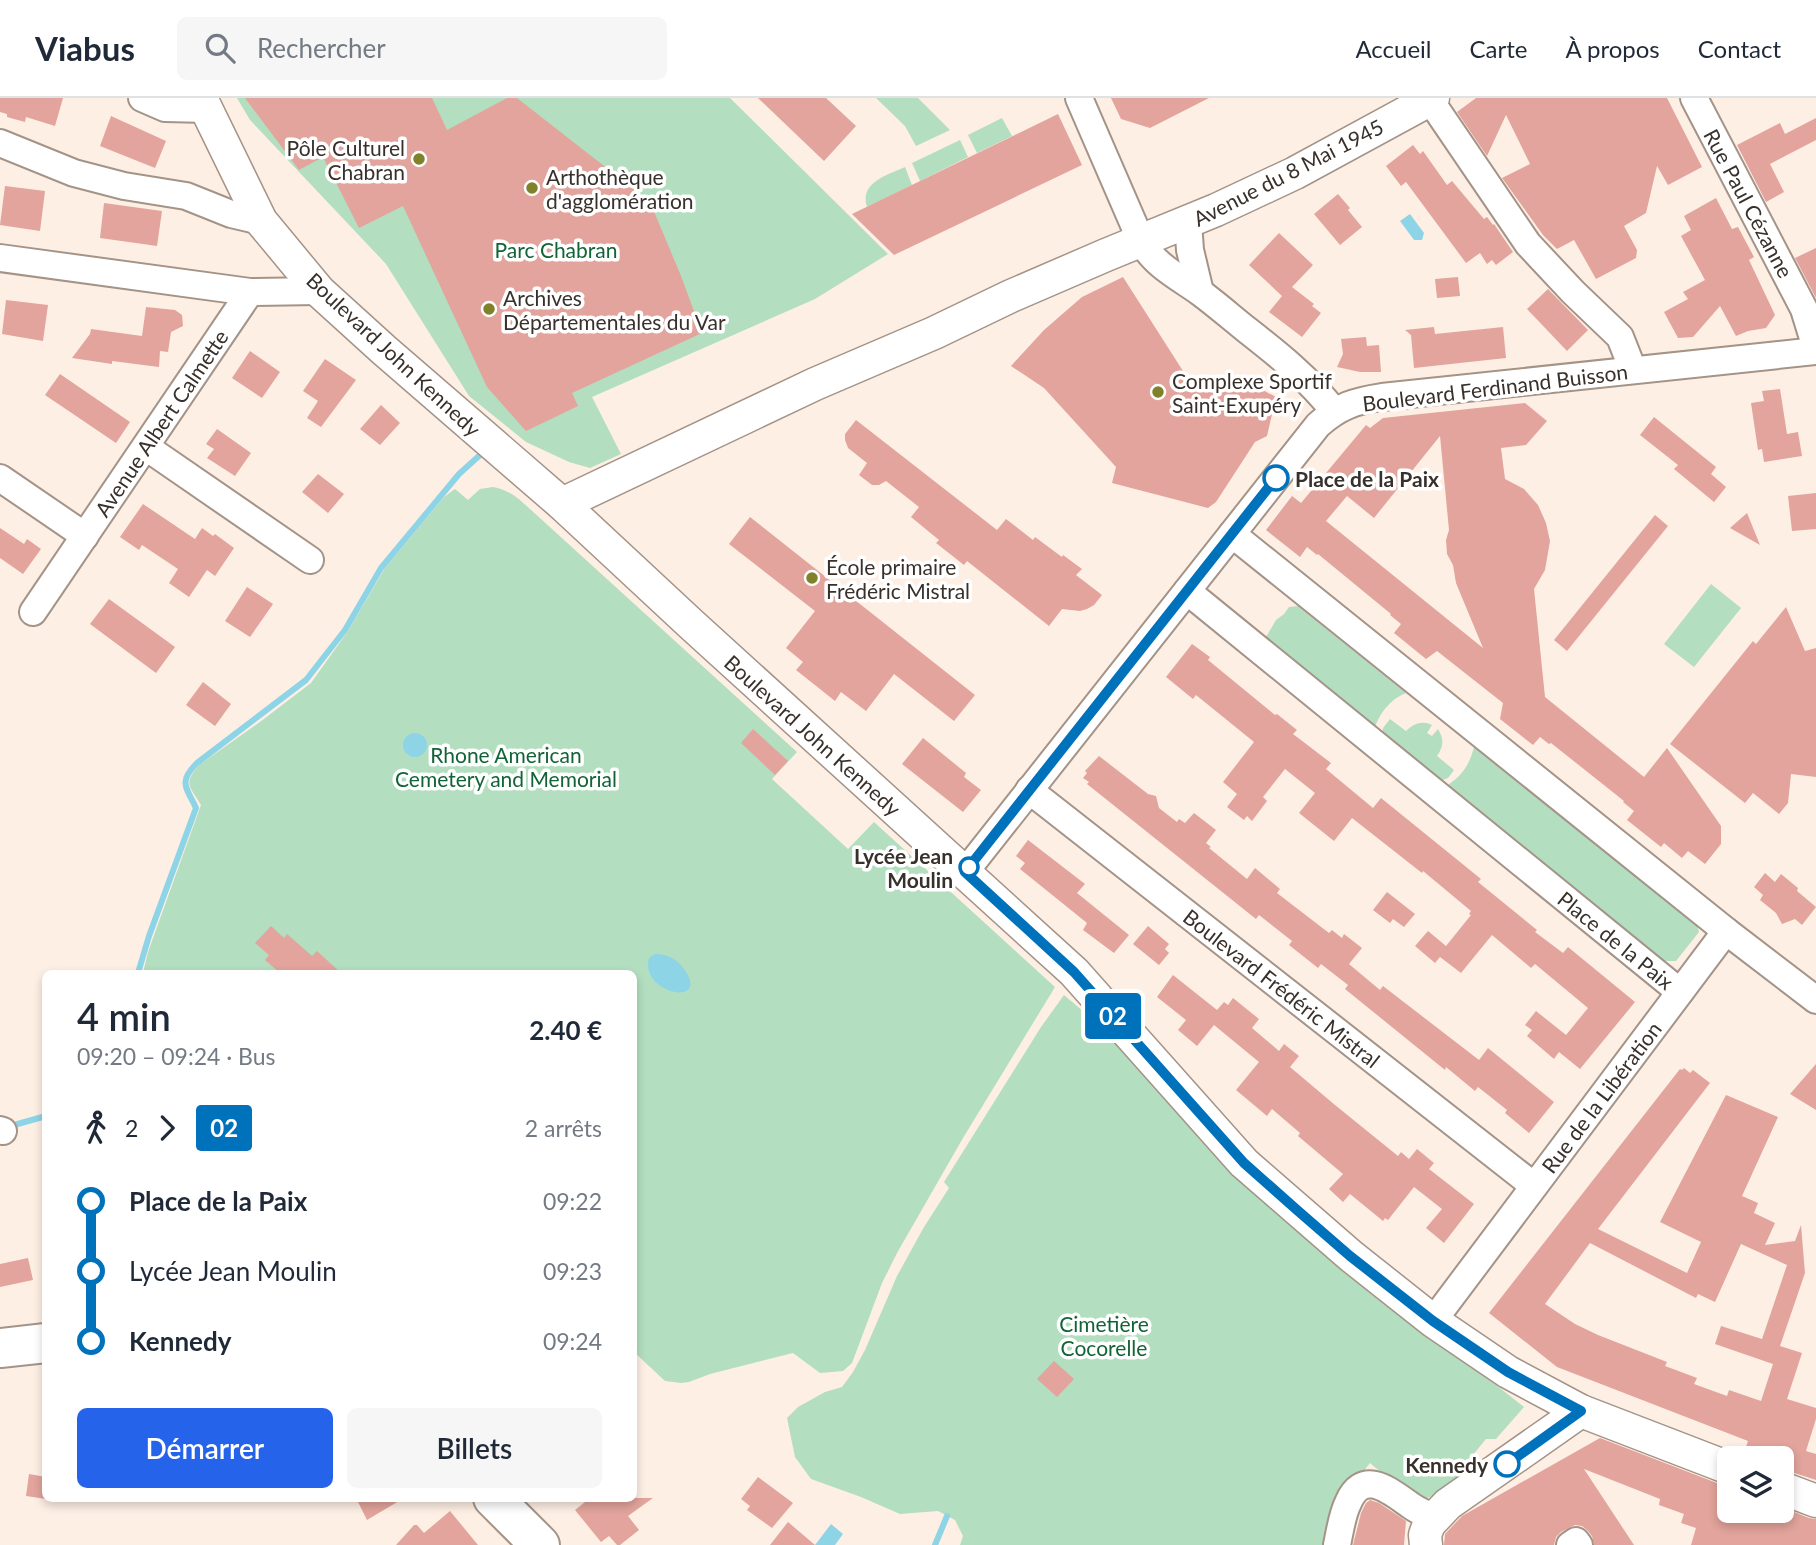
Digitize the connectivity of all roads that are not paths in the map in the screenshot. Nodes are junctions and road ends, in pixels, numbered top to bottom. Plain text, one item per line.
1 (142, 98) edge
2 (1079, 98) edge
3 (1694, 98) edge
4 (1431, 99) edge
5 (204, 104) edge
6 (0, 143) edge
7 (257, 212) junction
8 (1188, 222) junction
9 (1140, 241) junction
10 (0, 258) edge
11 (319, 291) junction
12 (250, 292) junction
13 (1200, 292) junction
14 (1816, 349) edge
15 (1633, 370) junction
16 (1334, 411) junction
17 (146, 447) junction
18 (0, 478) edge
19 (562, 504) junction
20 (1232, 534) junction
21 (85, 536) junction
22 (310, 560) dead end
23 (1187, 591) junction
24 (33, 612) dead end
25 (1029, 790) junction
26 (965, 872) junction
27 (1726, 931) junction
28 (1679, 992) junction
29 (1816, 1000) edge
30 (1534, 1186) junction
31 (1433, 1321) junction
32 (42, 1343) edge
33 (0, 1348) edge
34 (1581, 1411) junction
35 (1717, 1463) edge
36 (1794, 1493) edge
37 (1816, 1501) edge
38 (497, 1502) edge
39 (1436, 1522) edge
40 (540, 1545) edge
41 (1337, 1545) edge
42 (1570, 1545) edge
43 (1579, 1545) edge

1 - 5 street
2 - 9 street
3 - 14 street, Rue Paul Cézanne
4 - 8 street, Avenue du 8 Mai 1945
4 - 15 street
5 - 7 street, Boulevard John Kennedy
6 - 7 street
7 - 11 street, Boulevard John Kennedy
8 - 9 street, Avenue du 8 Mai 1945
8 - 13 street
9 - 13 street
9 - 19 street, Avenue du 8 Mai 1945
10 - 12 street
11 - 12 street
11 - 19 street, Boulevard John Kennedy
12 - 17 street, Avenue Albert Calmette
13 - 16 street
14 - 15 street, Boulevard Ferdinand Buisson
15 - 16 street, Boulevard Ferdinand Buisson
16 - 20 street, Boulevard Ferdinand Buisson
17 - 21 street, Avenue Albert Calmette
17 - 22 street
18 - 21 street
19 - 26 street, Boulevard John Kennedy
20 - 23 street
20 - 27 street
21 - 24 street, Avenue Albert Calmette
23 - 25 street
23 - 28 street, Place de la Paix
25 - 26 street
25 - 30 street, Boulevard Frédéric Mistral
26 - 31 street, Boulevard John Kennedy
27 - 28 street, Rue de la Libération
27 - 29 street
28 - 30 street, Rue de la Libération
30 - 31 street, Rue de la Libération
31 - 34 street, Boulevard John Kennedy
32 - 33 main road
34 - 35 street, Boulevard John Kennedy
34 - 39 street
36 - 37 street
38 - 40 main road
39 - 41 street
42 - 43 street

